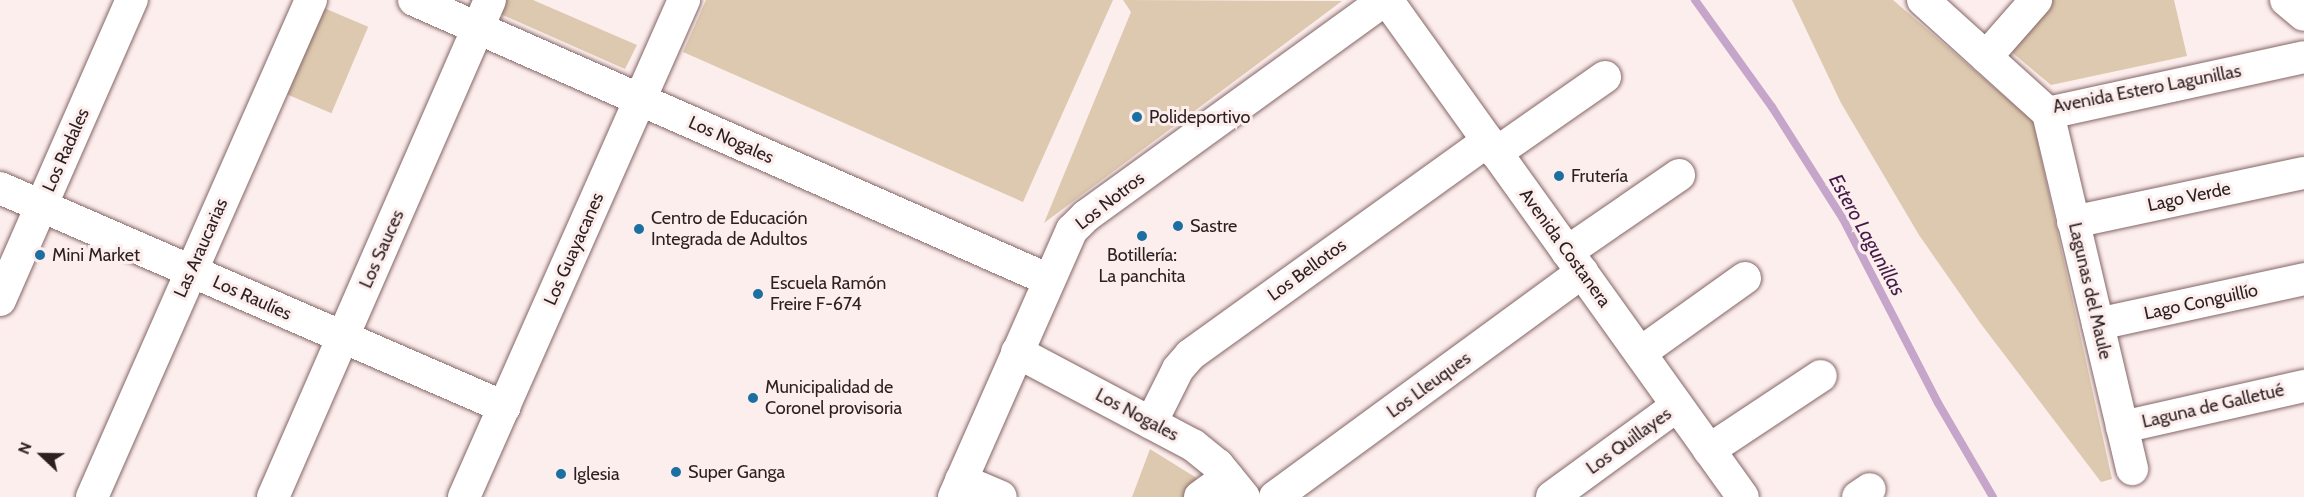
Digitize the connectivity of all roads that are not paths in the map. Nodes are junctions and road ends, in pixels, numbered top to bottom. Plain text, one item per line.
1 (132, 0) edge
2 (311, 0) edge
3 (414, 0) edge
4 (490, 0) edge
5 (684, 0) edge
6 (1386, 0) edge
7 (1923, 0) edge
8 (2036, 0) edge
9 (2286, 0) edge
10 (2304, 15) edge
11 (478, 28) junction
12 (1986, 57) junction
13 (2304, 57) edge
14 (1605, 77) dead end
15 (640, 99) junction
16 (2048, 113) junction
17 (1492, 147) junction
18 (2304, 172) edge
19 (1679, 175) dead end
20 (0, 188) edge
21 (41, 206) junction
22 (2073, 222) junction
23 (1575, 262) junction
24 (191, 271) junction
25 (1745, 278) dead end
26 (1049, 279) junction
27 (2304, 279) edge
28 (0, 300) edge
29 (2098, 324) junction
30 (343, 337) junction
31 (1017, 352) junction
32 (1640, 353) junction
33 (1821, 376) dead end
34 (2304, 386) edge
35 (1677, 406) junction
36 (504, 407) junction
37 (1151, 423) junction
38 (2122, 427) junction
39 (1709, 450) junction
40 (2132, 469) dead end
41 (1236, 487) edge
42 (958, 488) edge
43 (92, 497) edge
44 (273, 497) edge
45 (464, 497) edge
46 (1001, 497) edge
47 (1200, 497) edge
48 (1275, 497) edge
49 (1552, 497) edge
50 (1743, 497) edge

1 - 21 street, Los Radales
2 - 24 street, Las Araucarias
3 - 11 street, Los Nogales
4 - 11 street, Los Sauces
5 - 15 street, Los Guayacanes
6 - 17 street, Avenida Costanera
6 - 26 street, Los Notros
7 - 12 street, Avenida Estero Lagunillas
8 - 12 street
9 - 10 street
11 - 15 street, Los Nogales
11 - 30 street, Los Sauces
12 - 16 street, Avenida Estero Lagunillas
13 - 16 street, Avenida Estero Lagunillas
14 - 17 street, Los Bellotos
15 - 26 street, Los Nogales
15 - 36 street, Los Guayacanes
16 - 22 street, Lagunas del Maule
17 - 23 street, Avenida Costanera
17 - 37 street, Los Bellotos
18 - 22 street, Lago Verde
19 - 23 street, Los Lleuques
20 - 21 street, Los Raulíes
21 - 24 street, Los Raulíes
21 - 28 street, Los Radales
22 - 29 street, Lagunas del Maule
23 - 32 street, Avenida Costanera
23 - 48 street, Los Lleuques
24 - 30 street, Los Raulíes
24 - 43 street, Las Araucarias
25 - 32 street
26 - 31 street, Los Notros
27 - 29 street, Lago Conguillío
29 - 38 street, Lagunas del Maule
30 - 36 street, Los Raulíes
30 - 44 street, Los Sauces
31 - 37 street, Los Nogales
31 - 42 street, Los Notros
32 - 35 street, Avenida Costanera
33 - 39 street
34 - 38 street, Laguna de Galletué
35 - 39 street, Avenida Costanera
35 - 49 street, Los Quillayes
36 - 45 street, Los Guayacanes
37 - 41 street, Los Nogales
38 - 40 street, Lagunas del Maule
39 - 50 street, Avenida Costanera
41 - 47 street
42 - 46 street

